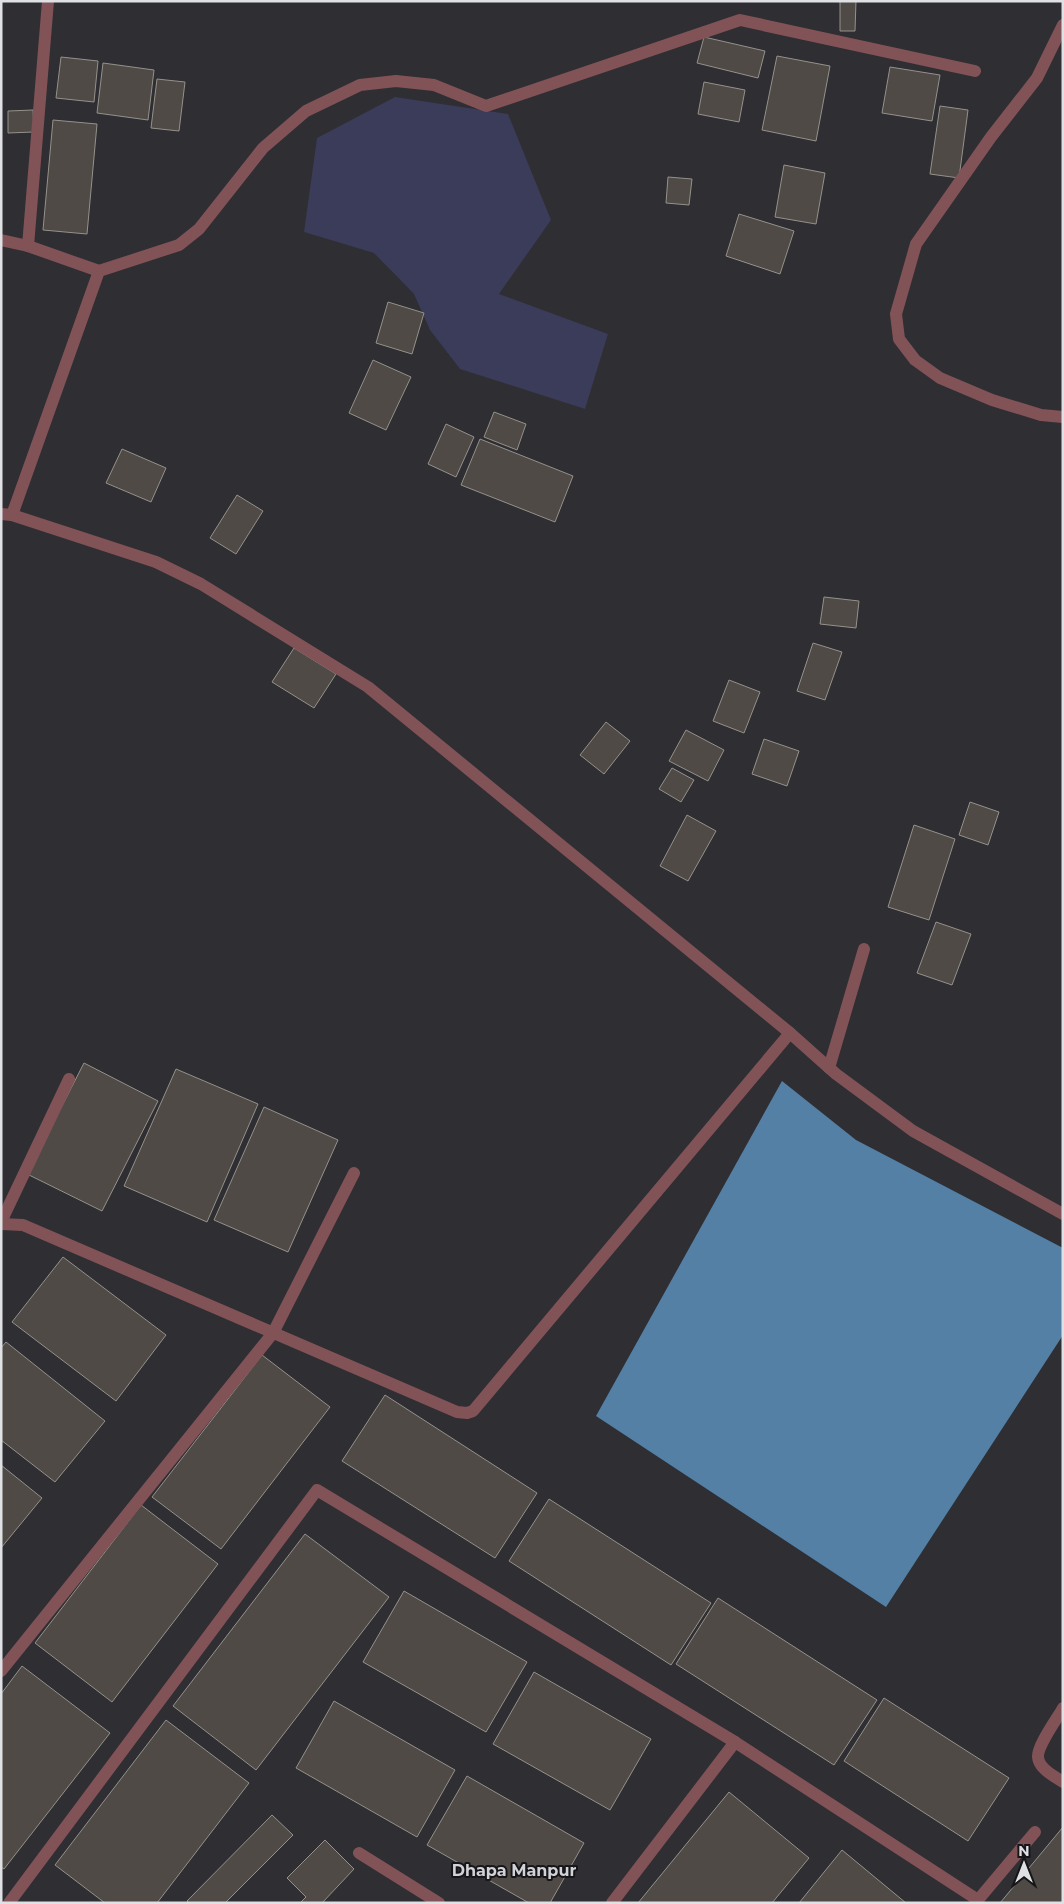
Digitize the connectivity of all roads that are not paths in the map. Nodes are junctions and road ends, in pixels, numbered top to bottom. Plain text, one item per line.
1 (48, 1) edge
2 (1063, 25) edge
3 (975, 72) dead end
4 (1, 240) edge
5 (28, 246) junction
6 (99, 271) junction
7 (1063, 417) edge
8 (7, 515) edge
9 (864, 949) dead end
10 (790, 1033) junction
11 (829, 1068) junction
12 (69, 1079) dead end
13 (354, 1173) dead end
14 (1063, 1214) edge
15 (1, 1223) edge
16 (273, 1333) junction
17 (1, 1671) edge
18 (1063, 1708) edge
19 (735, 1742) junction
20 (1063, 1782) edge
21 (1035, 1832) dead end
22 (359, 1853) dead end
23 (977, 1901) edge
24 (9, 1903) edge
25 (439, 1903) edge
26 (612, 1903) edge

1 - 5 street
2 - 7 street
3 - 6 street
4 - 5 street
5 - 6 street
6 - 8 street
8 - 10 street
9 - 11 street
10 - 11 street
10 - 16 street
11 - 14 street
12 - 15 street
13 - 16 street
15 - 16 street
16 - 17 street
18 - 20 street
19 - 23 street
19 - 24 street
19 - 26 street
21 - 23 street
22 - 25 street

